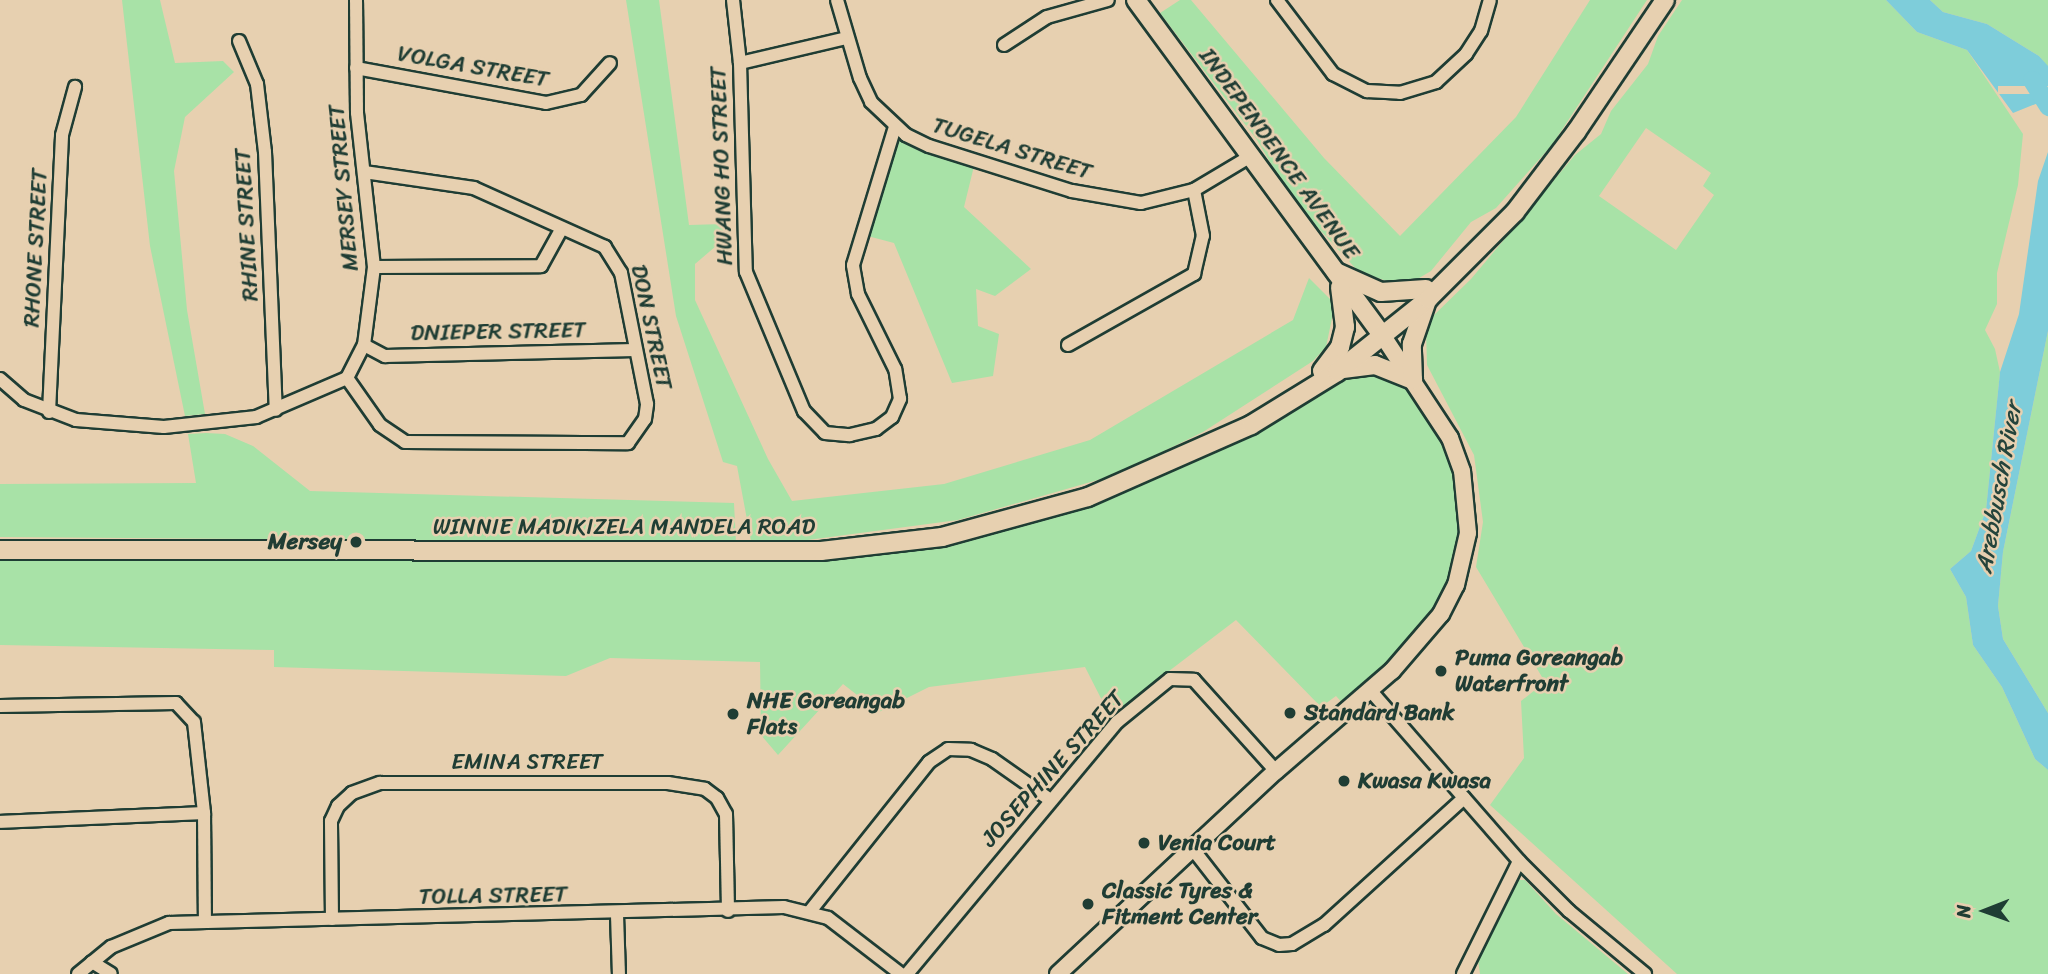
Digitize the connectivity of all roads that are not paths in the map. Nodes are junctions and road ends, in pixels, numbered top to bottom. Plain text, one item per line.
1 (356, 0) edge
2 (733, 0) edge
3 (837, 0) edge
4 (1108, 0) edge
5 (1136, 0) edge
6 (1277, 0) edge
7 (1490, 0) edge
8 (1665, 0) edge
9 (847, 38) junction
10 (239, 41) dead end
11 (1004, 45) dead end
12 (610, 63) dead end
13 (740, 63) junction
14 (356, 68) junction
15 (75, 87) dead end
16 (895, 127) junction
17 (1251, 156) junction
18 (364, 172) junction
19 (1194, 190) junction
20 (562, 228) junction
21 (374, 267) junction
22 (1333, 271) junction
23 (1427, 294) junction
24 (1381, 332) junction
25 (364, 345) junction
26 (1068, 345) dead end
27 (635, 350) junction
28 (1329, 371) junction
29 (348, 378) junction
30 (0, 379) edge
31 (1413, 380) junction
32 (276, 410) junction
33 (49, 412) junction
34 (0, 550) edge
35 (1370, 690) junction
36 (0, 706) edge
37 (1276, 771) junction
38 (1464, 798) junction
39 (1049, 799) junction
40 (204, 813) junction
41 (0, 822) edge
42 (1192, 848) junction
43 (1519, 861) junction
44 (811, 910) junction
45 (728, 911) junction
46 (617, 915) junction
47 (332, 919) junction
48 (205, 920) junction
49 (92, 962) junction
50 (78, 974) edge
51 (111, 974) edge
52 (619, 974) edge
53 (901, 974) edge
54 (907, 974) edge
55 (1058, 974) edge
56 (1463, 974) edge
57 (1645, 974) edge

1 - 14 street, MERSEY STREET
2 - 13 street, HWANG HO STREET
3 - 9 street, TUGELA STREET
4 - 11 street
5 - 17 main road, INDEPENDENCE AVENUE
6 - 7 street
8 - 23 main road, WINNIE MADIKIZELA MANDELA ROAD
9 - 13 street
9 - 16 street, TUGELA STREET
10 - 32 street, RHINE STREET
12 - 14 street, VOLGA STREET
13 - 16 street, HWANG HO STREET
14 - 18 street, MERSEY STREET
15 - 33 street, RHONE STREET
16 - 19 street, TUGELA STREET
17 - 19 street, TUGELA STREET
17 - 22 main road, INDEPENDENCE AVENUE
18 - 20 street, DON STREET
18 - 21 street, MERSEY STREET
19 - 26 street
20 - 21 street
20 - 27 street, DON STREET
21 - 25 street, MERSEY STREET
22 - 23 main road
22 - 24 main road, INDEPENDENCE AVENUE
22 - 28 main road
23 - 24 main road, WINNIE MADIKIZELA MANDELA ROAD
23 - 31 main road
24 - 28 main road, WINNIE MADIKIZELA MANDELA ROAD
24 - 31 street
25 - 27 street, DNIEPER STREET
25 - 29 street, MERSEY STREET
27 - 29 street, DON STREET
28 - 31 main road
28 - 34 main road, WINNIE MADIKIZELA MANDELA ROAD
29 - 32 street
30 - 33 street
31 - 35 street
32 - 33 street
35 - 37 street
35 - 38 street
36 - 40 street
37 - 39 street, JOSEPHINE STREET
37 - 42 street
38 - 42 street
38 - 43 street
39 - 44 street
39 - 54 street, JOSEPHINE STREET
40 - 41 street
40 - 48 street
42 - 55 street
43 - 56 street
43 - 57 street
44 - 45 street, TOLLA STREET
44 - 53 street, TOLLA STREET
45 - 46 street, TOLLA STREET
45 - 47 street, EMINA STREET
46 - 47 street, TOLLA STREET
46 - 52 street
47 - 48 street, TOLLA STREET
48 - 49 street, TOLLA STREET
49 - 50 street, TOLLA STREET
49 - 51 street

